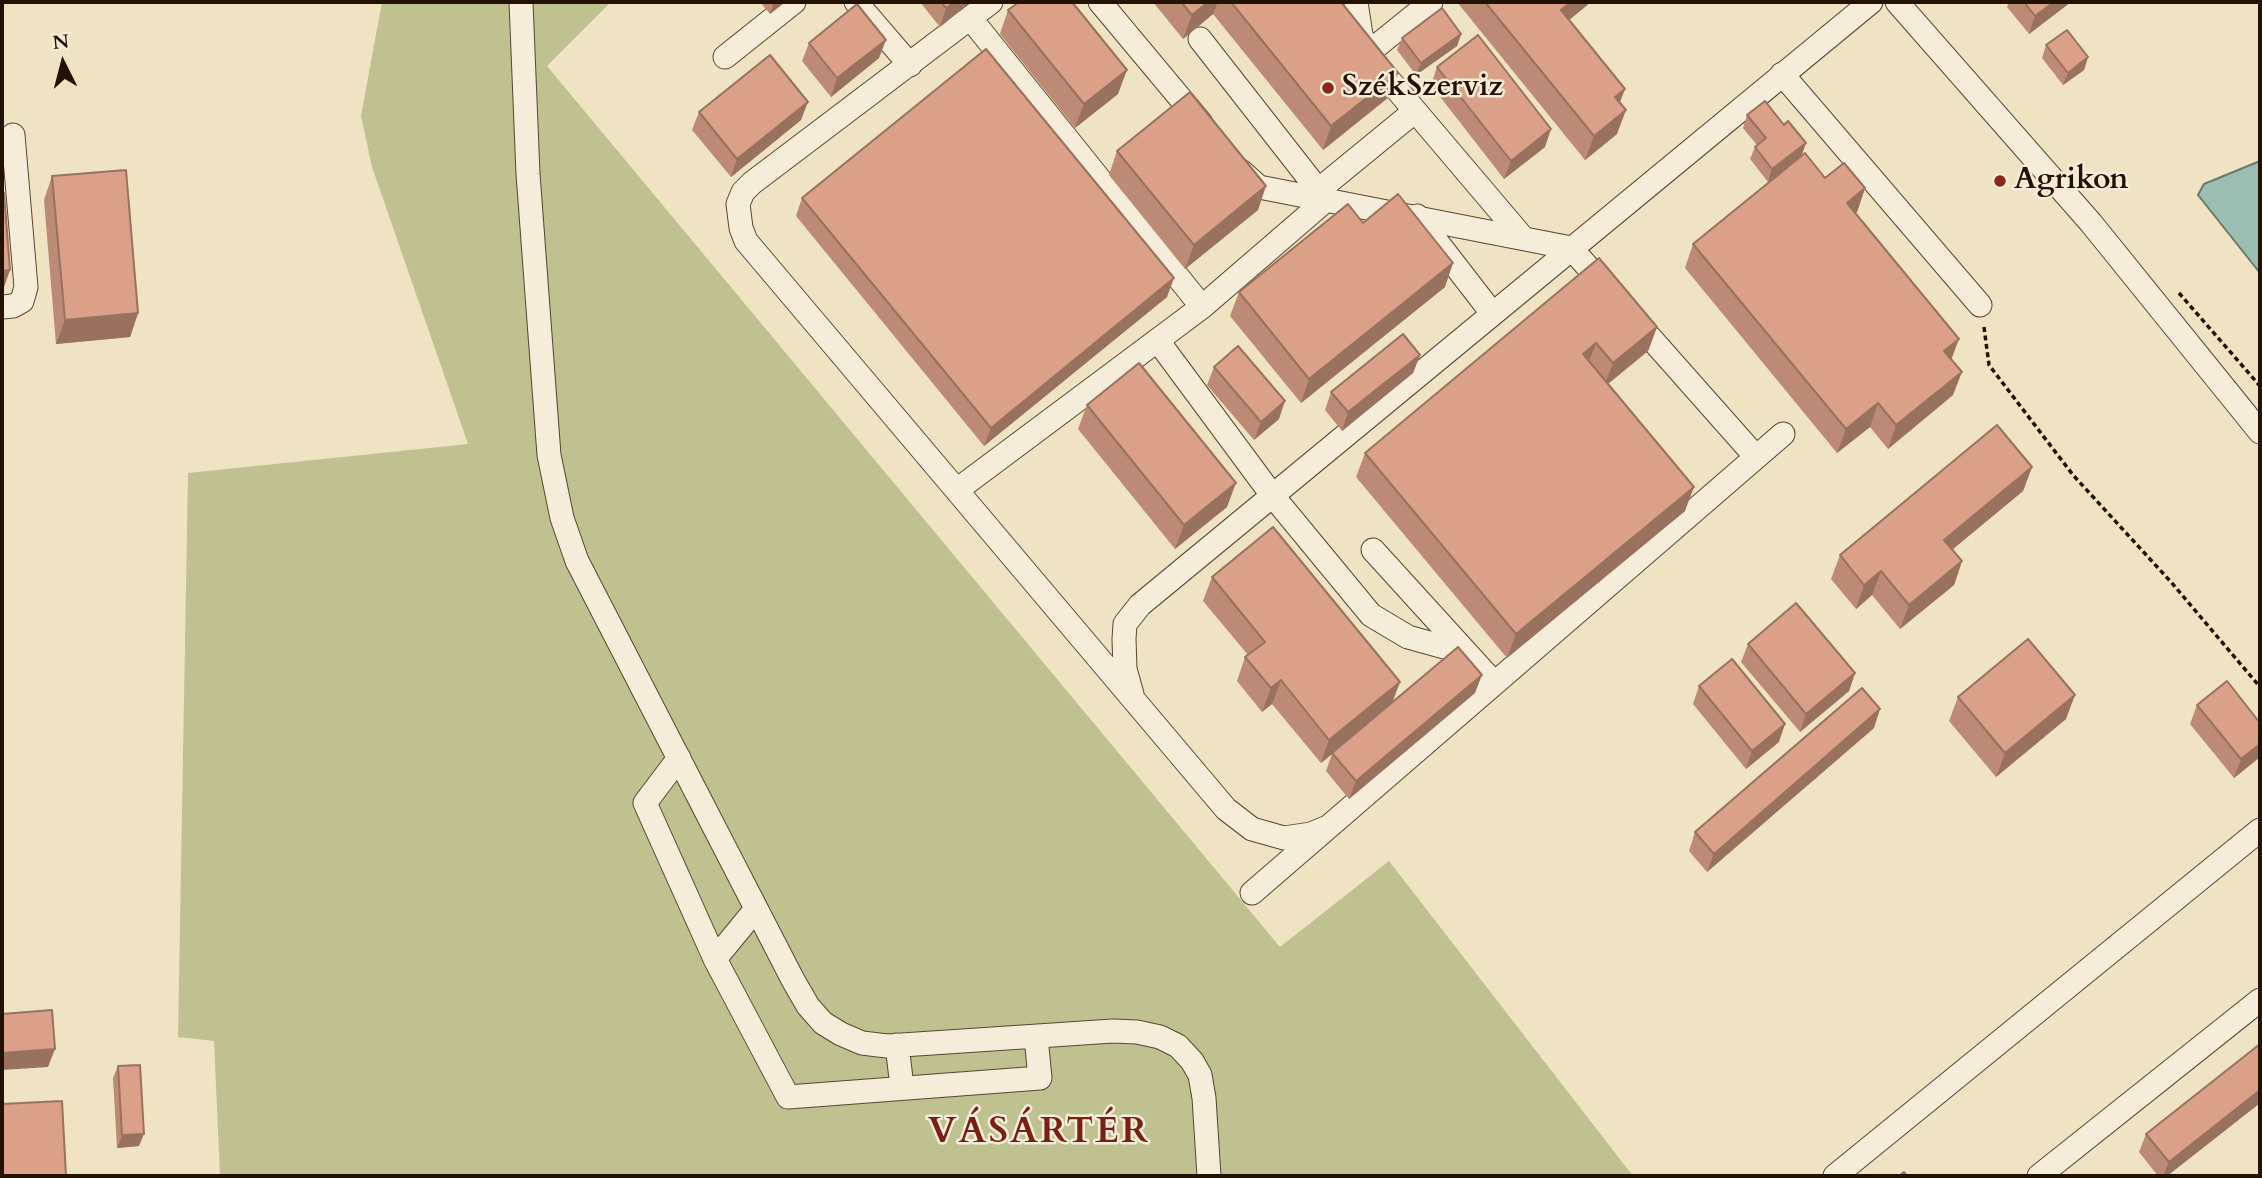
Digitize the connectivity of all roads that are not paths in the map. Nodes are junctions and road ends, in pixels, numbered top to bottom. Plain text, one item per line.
1 (521, 2) edge
2 (794, 2) edge
3 (856, 2) edge
4 (991, 2) edge
5 (1100, 2) edge
6 (1356, 2) edge
7 (1431, 2) edge
8 (1871, 2) edge
9 (1897, 2) edge
10 (971, 19) junction
11 (1200, 39) dead end
12 (1368, 53) junction
13 (725, 57) dead end
14 (910, 65) junction
15 (1782, 74) junction
16 (1415, 111) junction
17 (13, 135) dead end
18 (1212, 137) edge
19 (1230, 158) edge
20 (1318, 195) junction
21 (10, 199) edge
22 (1416, 216) junction
23 (1523, 238) junction
24 (1571, 248) junction
25 (1980, 305) road end
26 (2, 307) edge
27 (1202, 307) junction
28 (1492, 313) junction
29 (1158, 341) junction
30 (2260, 432) edge
31 (1783, 434) dead end
32 (1756, 457) junction
33 (957, 490) junction
34 (1272, 495) junction
35 (1373, 550) dead end
36 (1462, 649) junction
37 (1494, 683) junction
38 (1135, 702) junction
39 (679, 758) junction
40 (1328, 827) junction
41 (2260, 830) edge
42 (1252, 892) dead end
43 (756, 909) junction
44 (715, 958) junction
45 (2260, 1000) edge
46 (1037, 1037) junction
47 (897, 1045) junction
48 (902, 1087) junction
49 (1209, 1176) edge
50 (1835, 1176) edge
51 (2039, 1176) edge

1 - 39 street
2 - 13 street
3 - 14 street
4 - 10 street
5 - 18 street
6 - 12 street
7 - 12 street
8 - 15 street
9 - 30 street
10 - 14 street
10 - 27 street
11 - 20 street
12 - 16 street
14 - 33 street
15 - 24 street
15 - 25 street
16 - 20 street
16 - 23 street
17 - 21 street
19 - 20 street
20 - 22 street
20 - 27 street
21 - 26 street
22 - 23 street
22 - 28 street
23 - 24 street
24 - 28 street
24 - 32 street
27 - 29 street
28 - 34 street
29 - 33 street
29 - 34 street
31 - 32 street
32 - 37 street
33 - 38 street
34 - 36 street
34 - 38 street
35 - 36 street
36 - 37 street
37 - 40 street
38 - 40 street
39 - 43 street
39 - 44 street
40 - 42 street
41 - 50 street
43 - 44 street
43 - 47 street
44 - 48 street
45 - 51 street
46 - 47 street
46 - 48 street
46 - 49 street
47 - 48 street

